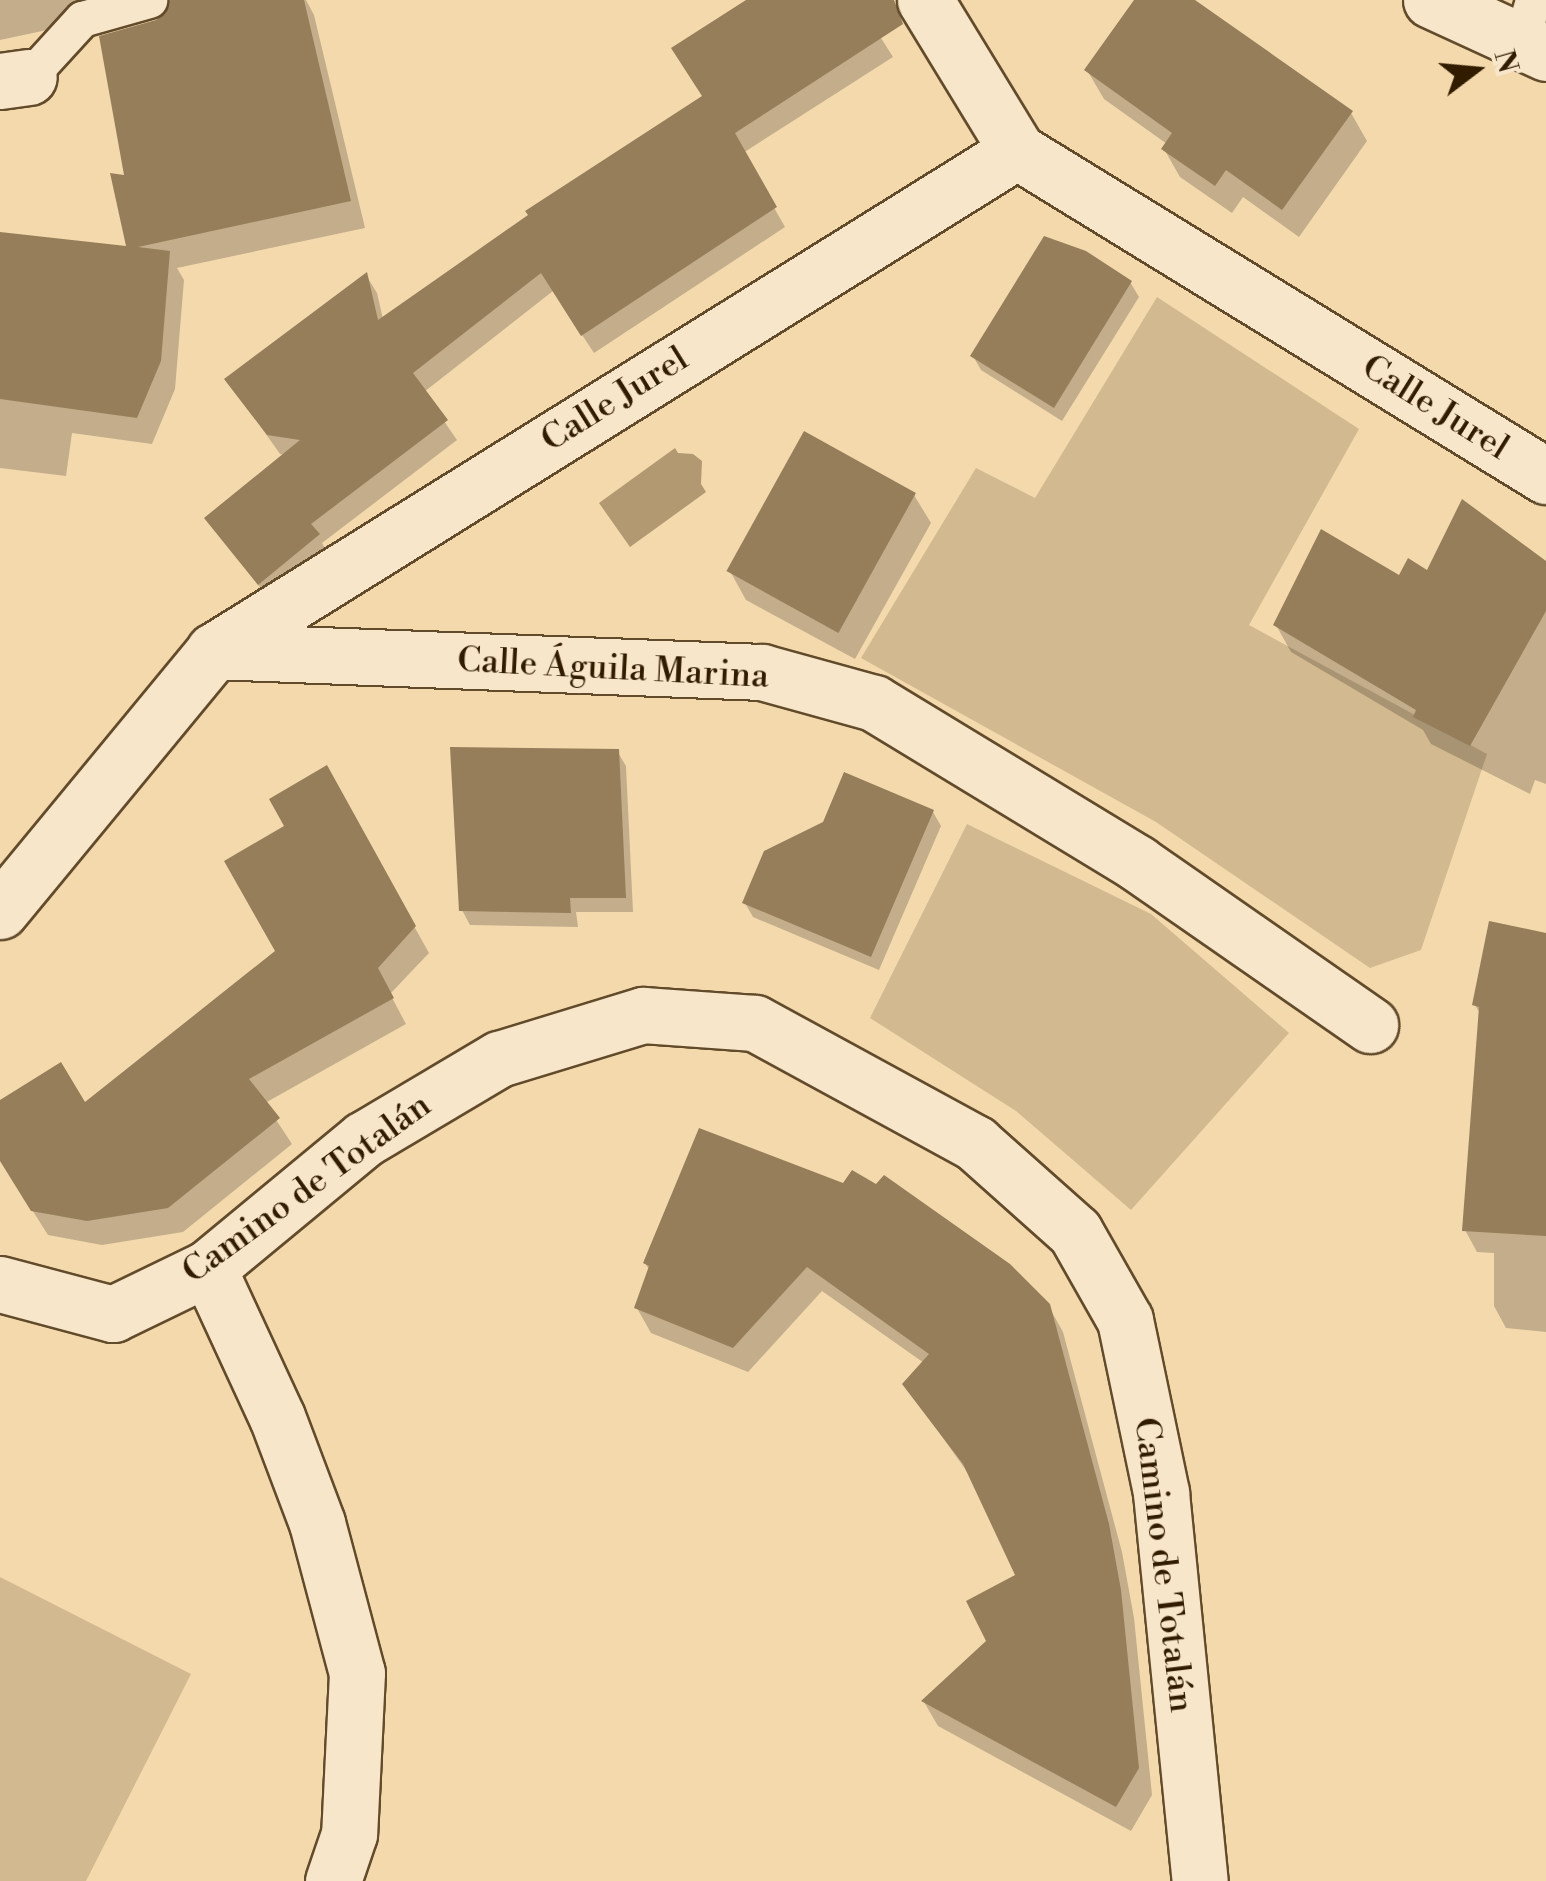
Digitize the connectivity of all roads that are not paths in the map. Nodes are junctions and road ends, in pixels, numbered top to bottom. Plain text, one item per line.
1 (149, 0) edge
2 (925, 0) edge
3 (1431, 0) edge
4 (1534, 32) edge
5 (14, 79) edge
6 (1018, 151) junction
7 (1546, 476) edge
8 (214, 650) junction
9 (0, 911) edge
10 (1370, 1026) dead end
11 (208, 1268) junction
12 (0, 1284) edge
13 (333, 1881) edge
14 (1200, 1881) edge

1 - 5 lane
2 - 6 street, Calle Jurel
3 - 4 street
6 - 7 street, Calle Jurel
6 - 8 street, Calle Jurel
8 - 9 street
8 - 10 street, Calle Águila Marina
11 - 12 street, Camino de Totalán
11 - 13 street
11 - 14 street, Camino de Totalán

